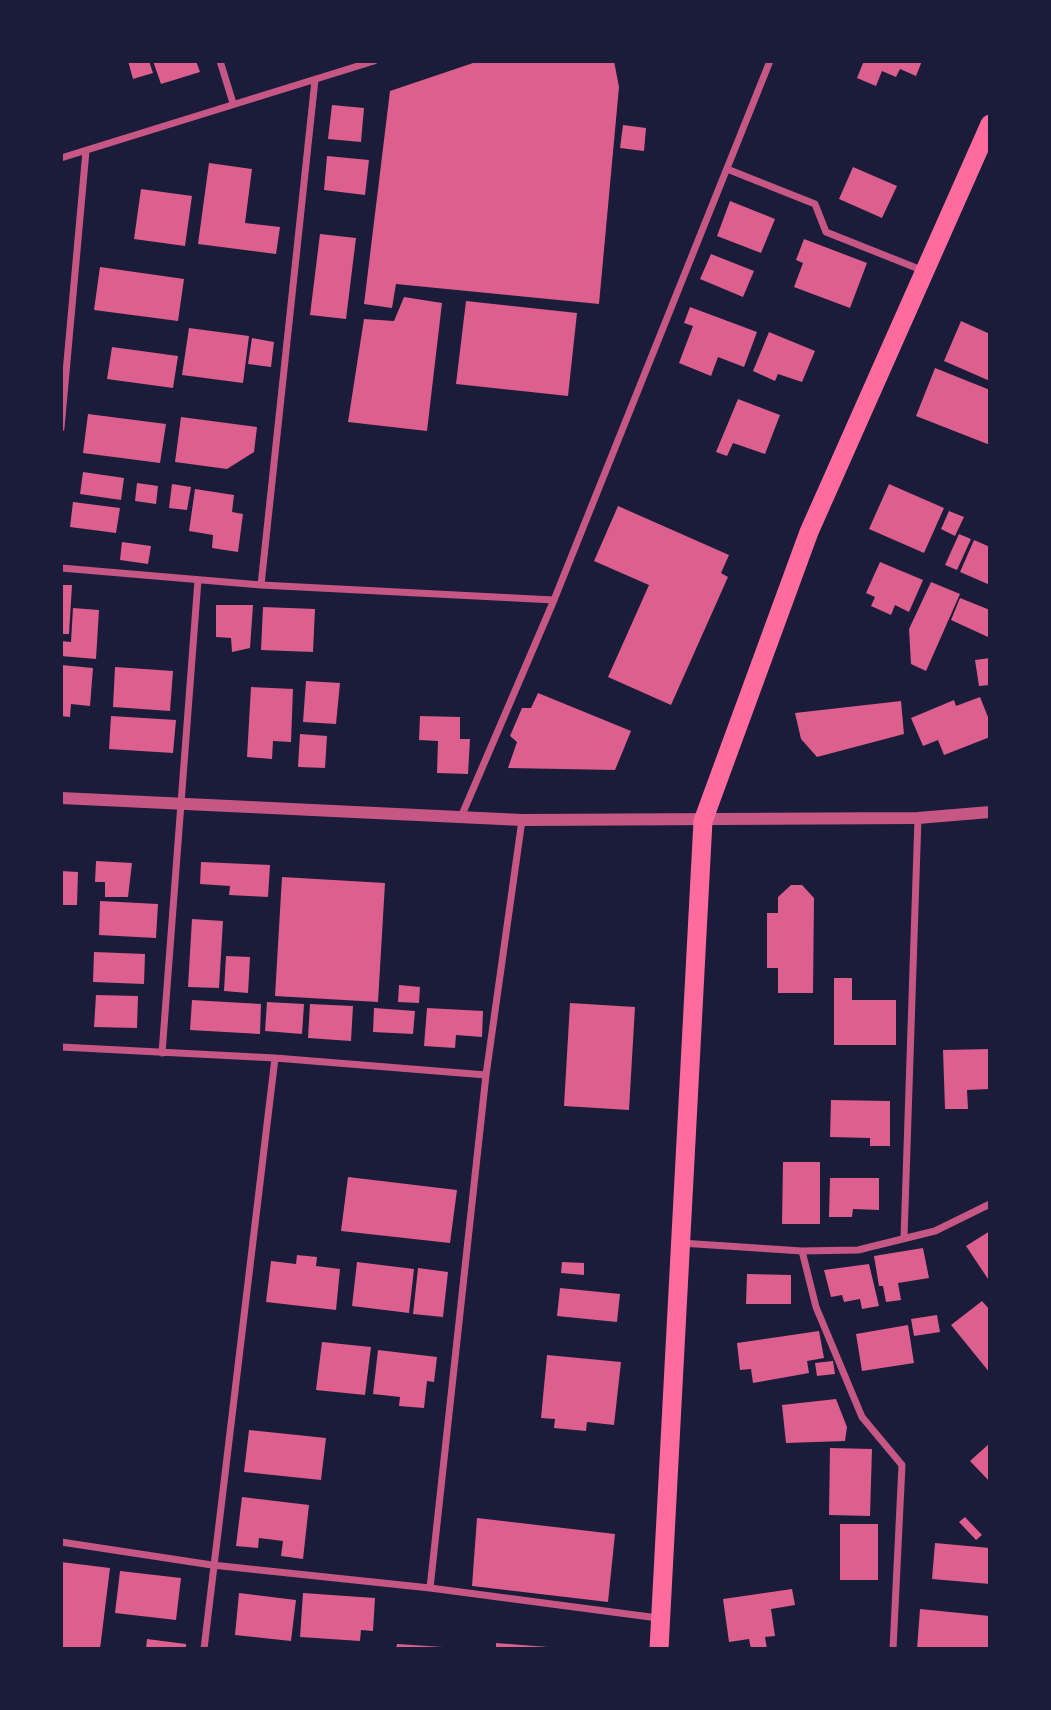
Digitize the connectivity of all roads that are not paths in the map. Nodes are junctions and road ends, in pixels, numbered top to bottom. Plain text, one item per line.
1 (220, 61) edge
2 (374, 61) edge
3 (770, 61) edge
4 (315, 80) junction
5 (233, 103) junction
6 (990, 124) edge
7 (86, 150) junction
8 (61, 158) edge
9 (727, 169) junction
10 (924, 271) junction
11 (61, 428) edge
12 (61, 568) edge
13 (198, 580) junction
14 (261, 585) junction
15 (554, 600) junction
16 (61, 798) edge
17 (180, 806) junction
18 (990, 812) edge
19 (461, 817) junction
20 (918, 818) junction
21 (522, 820) junction
22 (703, 821) junction
23 (61, 1047) edge
24 (162, 1052) junction
25 (275, 1058) junction
26 (486, 1075) junction
27 (990, 1204) edge
28 (904, 1238) junction
29 (678, 1243) junction
30 (802, 1251) junction
31 (61, 1542) edge
32 (212, 1565) junction
33 (430, 1588) junction
34 (660, 1618) junction
35 (204, 1649) edge
36 (659, 1649) edge
37 (892, 1649) edge

1 - 5 street
2 - 4 street
3 - 9 street
4 - 5 street
4 - 14 street
5 - 7 street
6 - 10 highway
7 - 8 street
7 - 11 street
9 - 10 street
9 - 15 street
10 - 22 highway
12 - 13 street
13 - 14 street
13 - 17 street
14 - 15 street
15 - 19 street
16 - 17 street
17 - 19 street
17 - 24 street
18 - 20 street
19 - 21 street
20 - 22 street
20 - 28 street
21 - 22 street
21 - 26 street
22 - 29 highway
23 - 24 street
24 - 25 street
25 - 26 street
25 - 32 street
26 - 33 street
27 - 28 street
28 - 30 street
29 - 30 street
29 - 34 highway
30 - 37 street
31 - 32 street
32 - 33 street
32 - 35 street
33 - 34 street
34 - 36 highway

